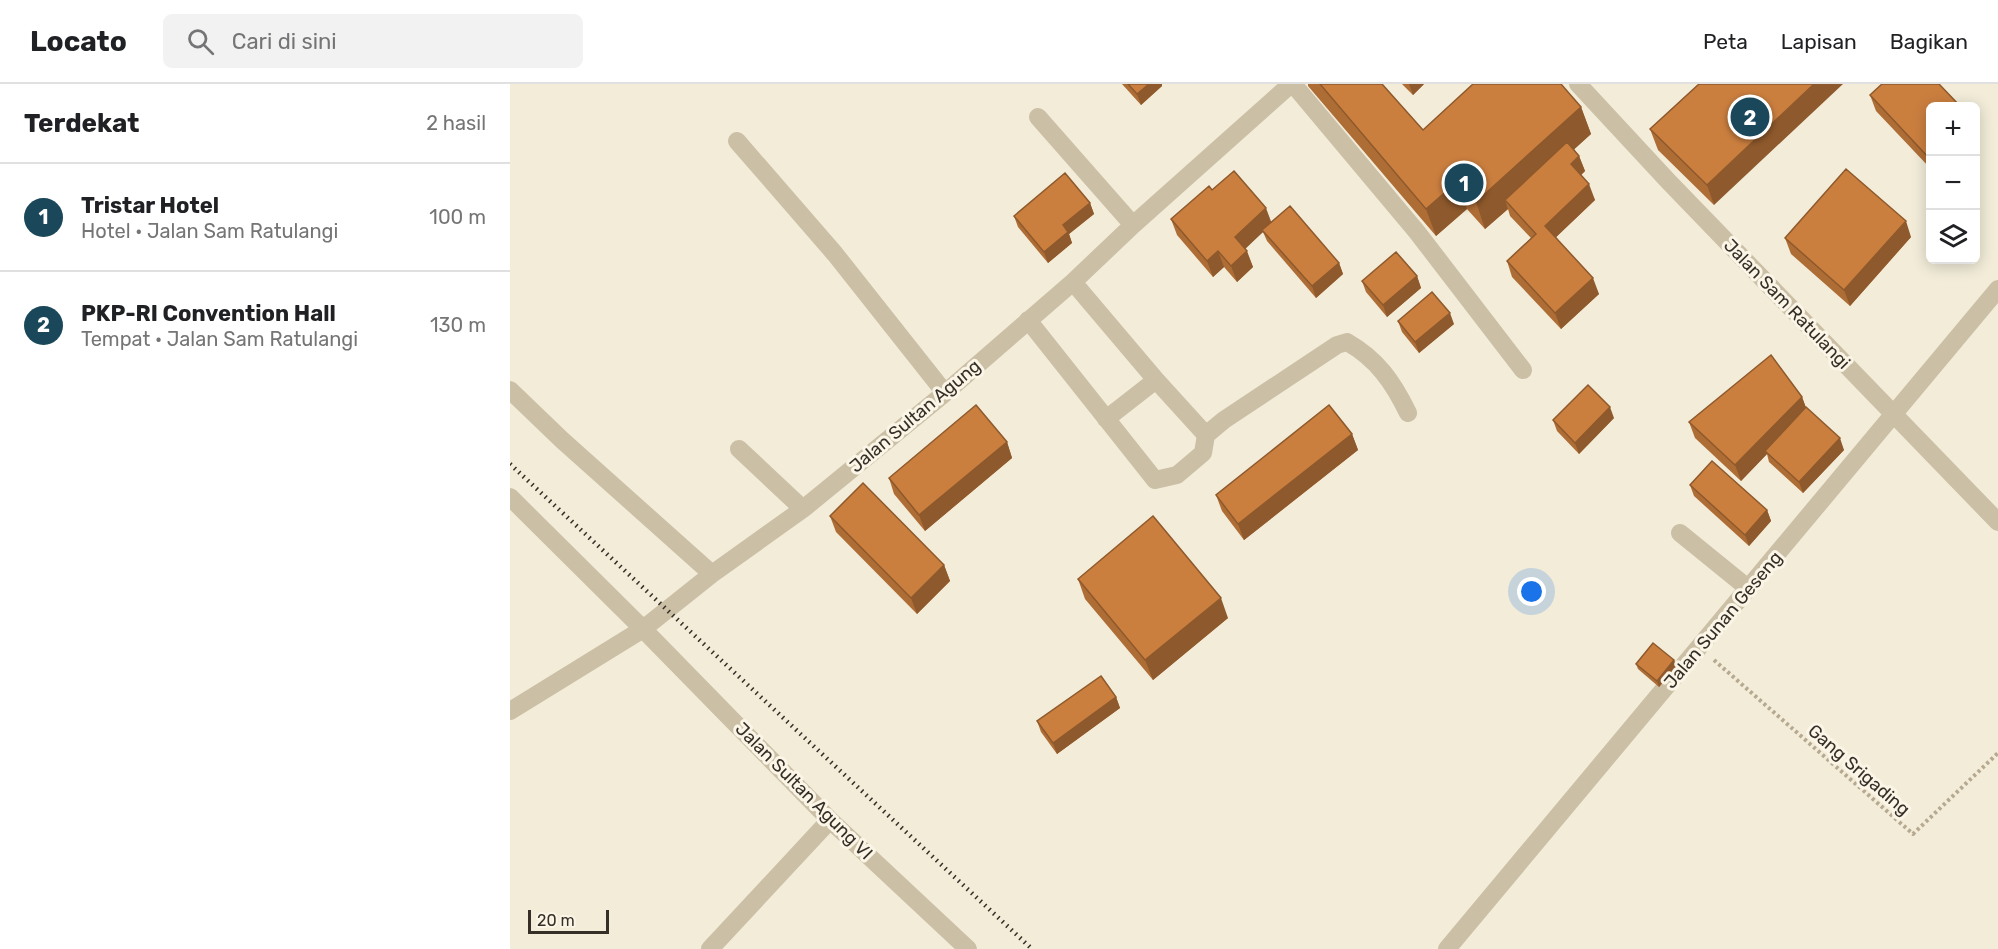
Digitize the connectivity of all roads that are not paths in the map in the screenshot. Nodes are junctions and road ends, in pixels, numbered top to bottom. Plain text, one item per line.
1 (1292, 84) edge
2 (1578, 84) edge
3 (1038, 117) dead end
4 (737, 141) dead end
5 (1133, 225) junction
6 (1073, 282) junction
7 (1998, 289) edge
8 (1028, 320) junction
9 (1523, 369) dead end
10 (1156, 380) junction
11 (510, 390) edge
12 (945, 393) junction
13 (1407, 412) dead end
14 (1893, 414) junction
15 (1106, 418) junction
16 (1206, 435) junction
17 (739, 449) dead end
18 (510, 497) edge
19 (802, 509) junction
20 (1998, 522) edge
21 (1680, 533) dead end
22 (701, 582) junction
23 (1749, 589) junction
24 (643, 629) junction
25 (510, 711) edge
26 (830, 820) junction
27 (711, 949) edge
28 (968, 949) edge
29 (1447, 949) edge

1 - 5 street, Jalan Sultan Agung
1 - 9 street
2 - 14 street, Jalan Sam Ratulangi
3 - 5 street
4 - 12 street
5 - 6 street, Jalan Sultan Agung
6 - 8 street, Jalan Sultan Agung
6 - 10 street
7 - 14 street, Jalan Sunan Geseng
8 - 12 street, Jalan Sultan Agung
8 - 15 street
10 - 15 street
10 - 16 street
11 - 22 street
12 - 19 street, Jalan Sultan Agung
13 - 16 street
14 - 20 street, Jalan Sam Ratulangi
14 - 23 street, Jalan Sunan Geseng
15 - 16 street
17 - 19 street
18 - 24 street, Jalan Sultan Agung VI
19 - 22 street, Jalan Sultan Agung
21 - 23 street
22 - 24 street, Jalan Sultan Agung
23 - 29 street, Jalan Sunan Geseng
24 - 25 street, Jalan Sultan Agung
24 - 26 street, Jalan Sultan Agung VI
26 - 27 street
26 - 28 street, Jalan Sultan Agung VI

